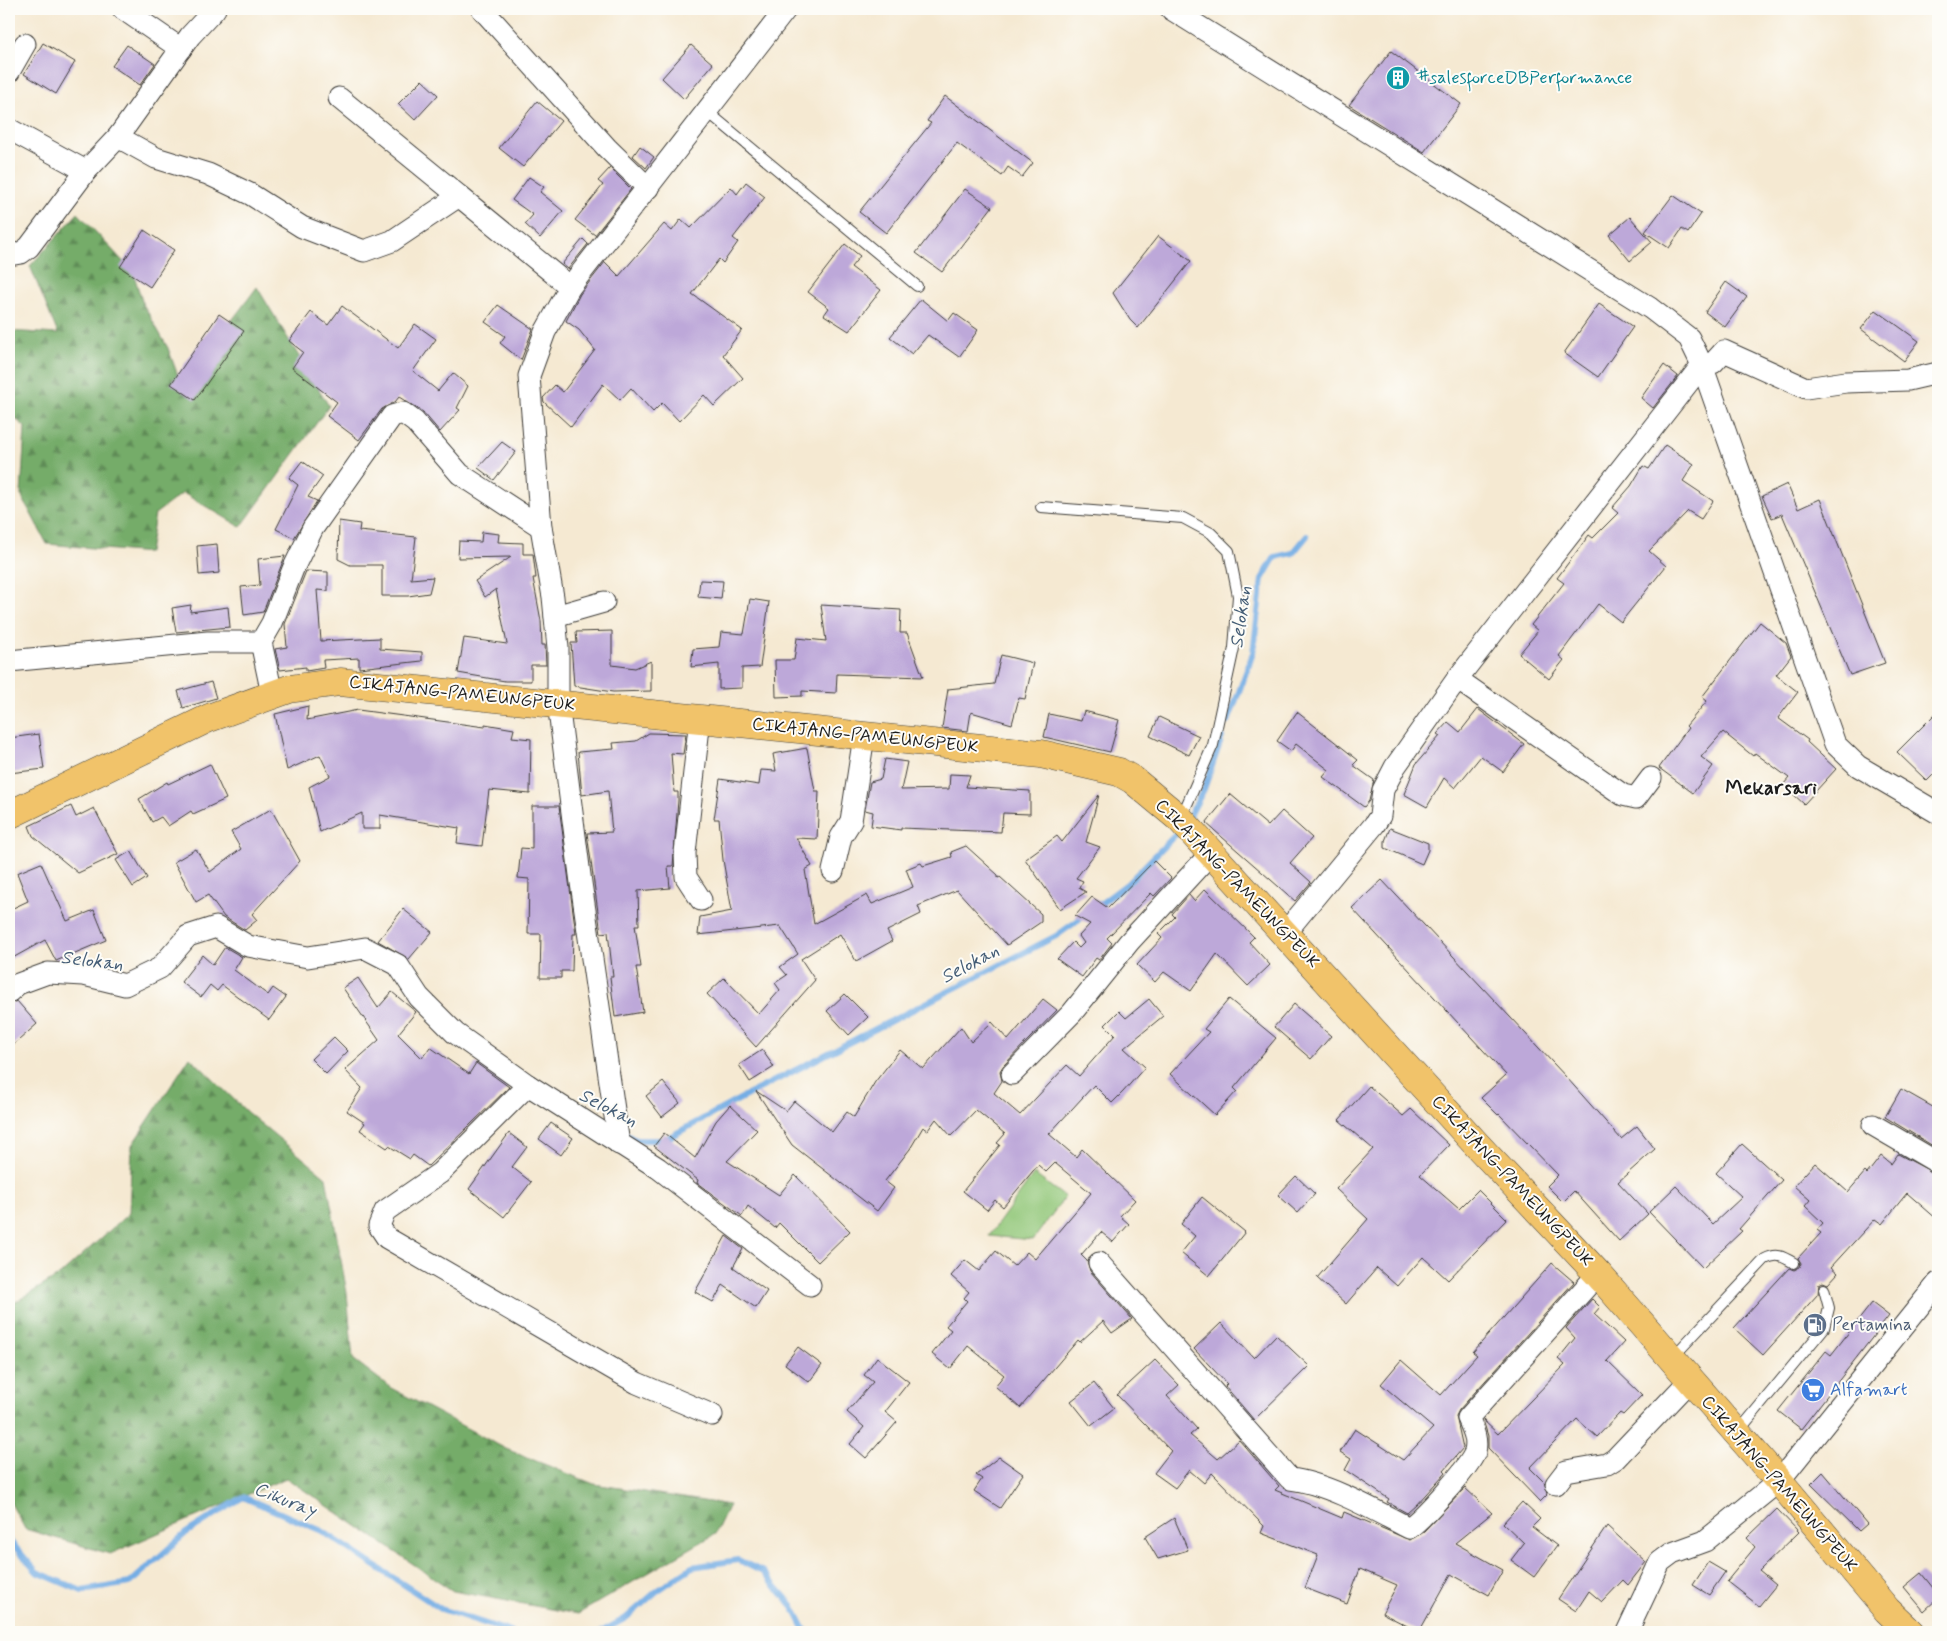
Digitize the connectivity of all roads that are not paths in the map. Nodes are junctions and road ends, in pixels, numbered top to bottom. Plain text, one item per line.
1 (123, 9) edge
2 (215, 9) edge
3 (482, 9) edge
4 (786, 9) edge
5 (1171, 9) edge
6 (25, 44) dead end
7 (181, 49) junction
8 (9, 72) edge
9 (339, 98) dead end
10 (708, 112) junction
11 (9, 129) edge
12 (118, 137) junction
13 (86, 171) junction
14 (648, 188) junction
15 (459, 196) junction
16 (9, 255) edge
17 (917, 286) dead end
18 (570, 287) junction
19 (1702, 365) junction
20 (1938, 373) edge
21 (1041, 507) dead end
22 (541, 527) junction
23 (604, 602) dead end
24 (555, 616) junction
25 (261, 642) junction
26 (9, 661) edge
27 (1457, 679) junction
28 (272, 694) junction
29 (558, 703) junction
30 (700, 718) junction
31 (864, 736) junction
32 (1651, 778) dead end
33 (1938, 813) edge
34 (9, 815) edge
35 (1185, 824) junction
36 (1211, 853) junction
37 (833, 871) dead end
38 (701, 900) dead end
39 (1285, 934) junction
40 (9, 992) edge
41 (1012, 1074) dead end
42 (528, 1085) junction
43 (1873, 1125) dead end
44 (618, 1133) junction
45 (1938, 1163) edge
46 (1099, 1263) dead end
47 (1794, 1263) dead end
48 (1598, 1274) junction
49 (1938, 1283) edge
50 (810, 1285) dead end
51 (1824, 1289) dead end
52 (1672, 1359) junction
53 (1690, 1380) junction
54 (712, 1415) dead end
55 (1736, 1434) junction
56 (1779, 1481) junction
57 (1556, 1484) dead end
58 (1627, 1632) edge
59 (1910, 1632) edge

1 - 7 street
2 - 7 street
3 - 14 street
4 - 10 street
5 - 19 street
6 - 8 street
7 - 12 street
9 - 15 street
10 - 14 street
10 - 17 lane
11 - 13 street
12 - 13 street
12 - 15 street
13 - 16 street
14 - 18 street
15 - 18 street
18 - 22 street
19 - 20 street
19 - 27 street
19 - 33 street
21 - 35 lane
22 - 24 street
22 - 25 street
23 - 24 street
24 - 29 street
25 - 26 street
25 - 28 street
27 - 32 street
27 - 39 street
28 - 29 main road, CIKAJANG-PAMEUNGPEUK
28 - 34 main road, CIKAJANG-PAMEUNGPEUK
29 - 30 main road, CIKAJANG-PAMEUNGPEUK
29 - 44 street
30 - 31 main road, CIKAJANG-PAMEUNGPEUK
30 - 38 street
31 - 35 main road, CIKAJANG-PAMEUNGPEUK
31 - 37 street
35 - 36 main road, CIKAJANG-PAMEUNGPEUK
36 - 39 main road, CIKAJANG-PAMEUNGPEUK
36 - 41 street
39 - 48 main road, CIKAJANG-PAMEUNGPEUK
40 - 42 street
42 - 44 street
42 - 54 street
43 - 45 street
44 - 50 street
46 - 48 street
47 - 52 lane
48 - 52 main road, CIKAJANG-PAMEUNGPEUK
49 - 56 street
51 - 55 lane
52 - 53 main road, CIKAJANG-PAMEUNGPEUK
53 - 55 main road, CIKAJANG-PAMEUNGPEUK
53 - 57 street
55 - 56 main road, CIKAJANG-PAMEUNGPEUK
56 - 58 street
56 - 59 main road, CIKAJANG-PAMEUNGPEUK

